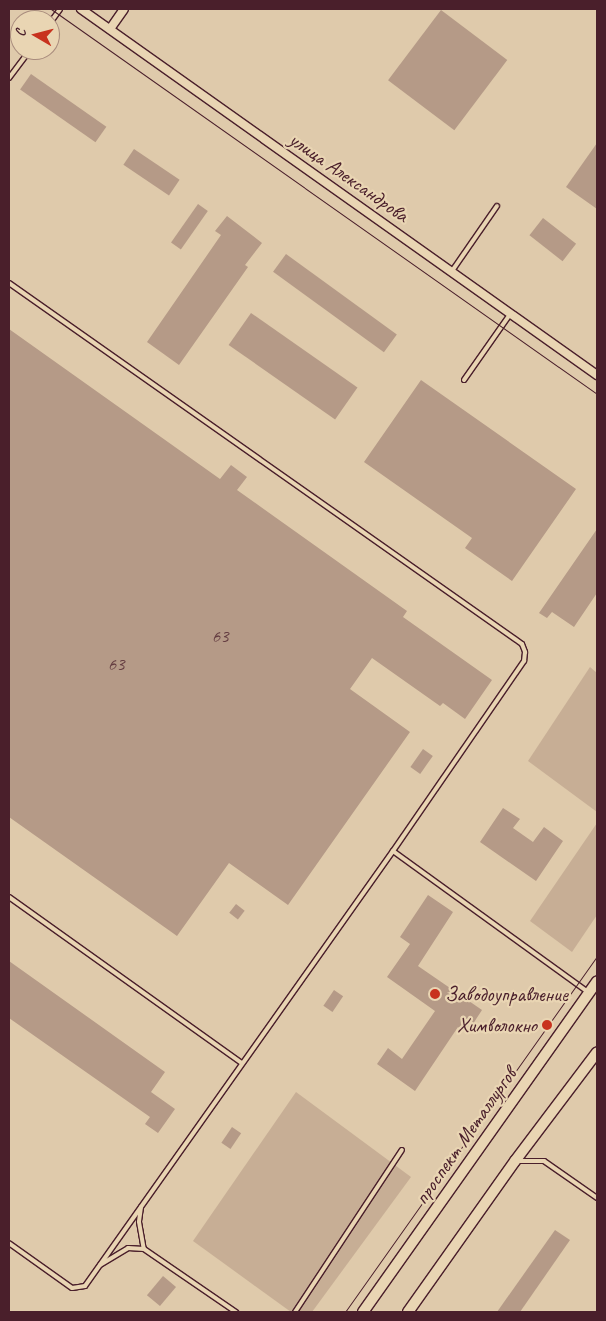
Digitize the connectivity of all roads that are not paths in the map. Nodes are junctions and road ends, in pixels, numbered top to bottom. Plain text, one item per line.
1 (81, 9) edge
2 (124, 9) edge
3 (110, 29) junction
4 (22, 60) edge
5 (9, 78) edge
6 (497, 206) dead end
7 (452, 271) junction
8 (9, 283) edge
9 (510, 313) junction
10 (597, 375) edge
11 (464, 380) dead end
12 (393, 852) junction
13 (9, 897) edge
14 (597, 982) edge
15 (593, 996) edge
16 (597, 1052) edge
17 (242, 1063) junction
18 (402, 1150) dead end
19 (515, 1161) junction
20 (597, 1198) edge
21 (141, 1205) junction
22 (9, 1243) edge
23 (144, 1249) junction
24 (98, 1267) junction
25 (236, 1312) edge
26 (295, 1312) edge
27 (363, 1312) edge
28 (408, 1312) edge

1 - 3 street, улица Александрова
2 - 3 street
3 - 7 street, улица Александрова
4 - 5 lane
6 - 7 lane
7 - 9 street, улица Александрова
8 - 12 lane
9 - 10 street, улица Александрова
9 - 11 lane
12 - 15 lane
12 - 17 lane
13 - 17 lane
14 - 15 street, проспект Металлургов
15 - 27 street, проспект Металлургов
16 - 19 street
17 - 21 lane
18 - 26 lane
19 - 20 lane
19 - 28 street
21 - 23 lane
21 - 24 lane
22 - 24 lane
23 - 24 lane
23 - 25 lane

